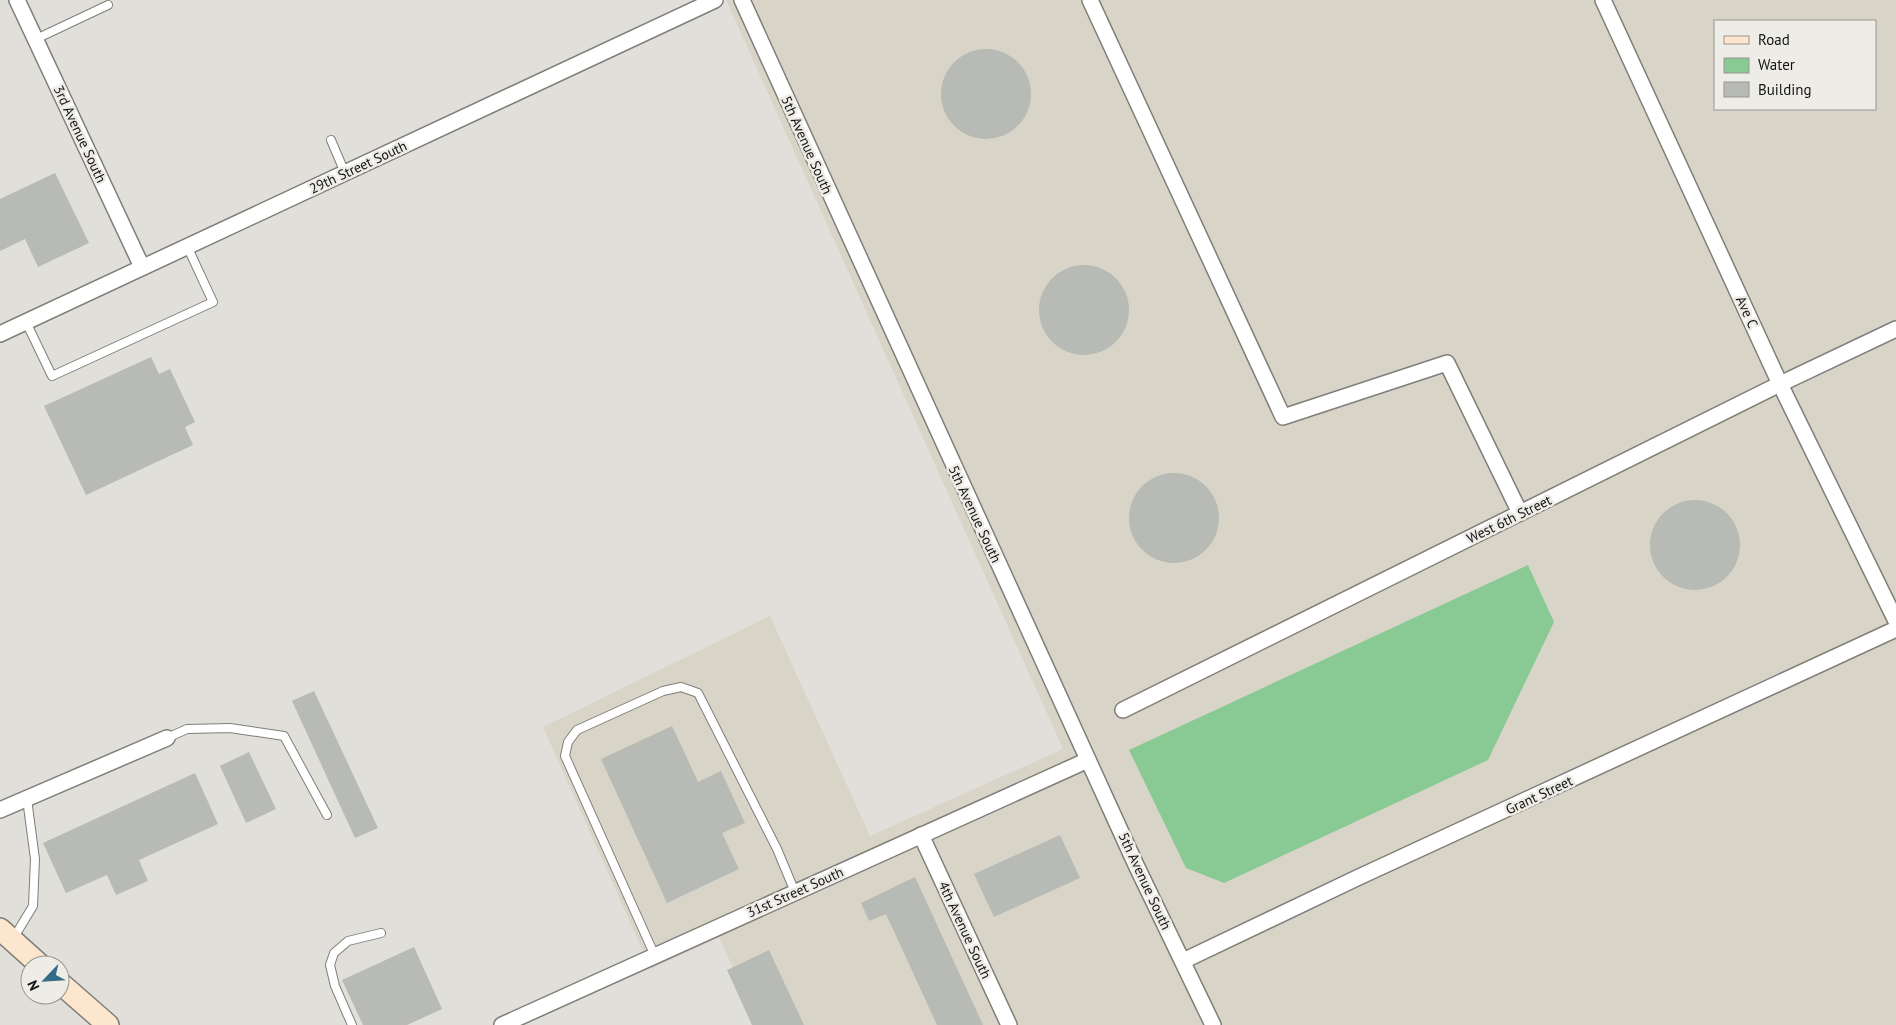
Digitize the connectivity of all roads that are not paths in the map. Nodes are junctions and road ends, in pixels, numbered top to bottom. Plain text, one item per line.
1 (18, 0) edge
2 (716, 0) edge
3 (742, 0) edge
4 (1090, 0) edge
5 (1603, 0) edge
6 (108, 5) dead end
7 (36, 39) junction
8 (331, 140) dead end
9 (345, 173) junction
10 (187, 246) junction
11 (142, 267) junction
12 (26, 322) junction
13 (1896, 329) edge
14 (0, 334) edge
15 (1780, 384) junction
16 (1520, 513) junction
17 (1896, 621) edge
18 (1896, 628) edge
19 (1123, 710) dead end
20 (167, 738) joint
21 (1088, 760) junction
22 (27, 799) junction
23 (0, 810) edge
24 (327, 815) dead end
25 (920, 835) junction
26 (795, 892) junction
27 (381, 933) dead end
28 (6, 935) edge
29 (29, 955) edge
30 (655, 956) junction
31 (1183, 962) junction
32 (70, 992) edge
33 (108, 1025) edge
34 (352, 1025) edge
35 (502, 1025) edge
36 (1009, 1025) edge
37 (1213, 1025) edge

1 - 7 street, 3rd Avenue South
2 - 9 street, 29th Street South
3 - 21 street, 5th Avenue South
4 - 16 street
5 - 15 street, Ave C
6 - 7 lane
7 - 11 street, 3rd Avenue South
8 - 9 lane
9 - 10 street, 29th Street South
10 - 11 street, 29th Street South
10 - 12 lane
11 - 12 street, 29th Street South
12 - 14 street, 29th Street South
13 - 15 street, West 6th Street
15 - 16 street, West 6th Street
15 - 17 street, Ave C
16 - 19 street, West 6th Street
18 - 31 street, Grant Street
20 - 22 street
20 - 24 lane
21 - 25 street, 31st Street South
21 - 31 street, 5th Avenue South
22 - 23 street
22 - 28 lane
25 - 26 street, 31st Street South
25 - 36 street, 4th Avenue South
26 - 30 street, 31st Street South
26 - 30 lane
27 - 34 lane
28 - 29 main road
30 - 35 street, 31st Street South
31 - 37 street, 5th Avenue South
32 - 33 main road

